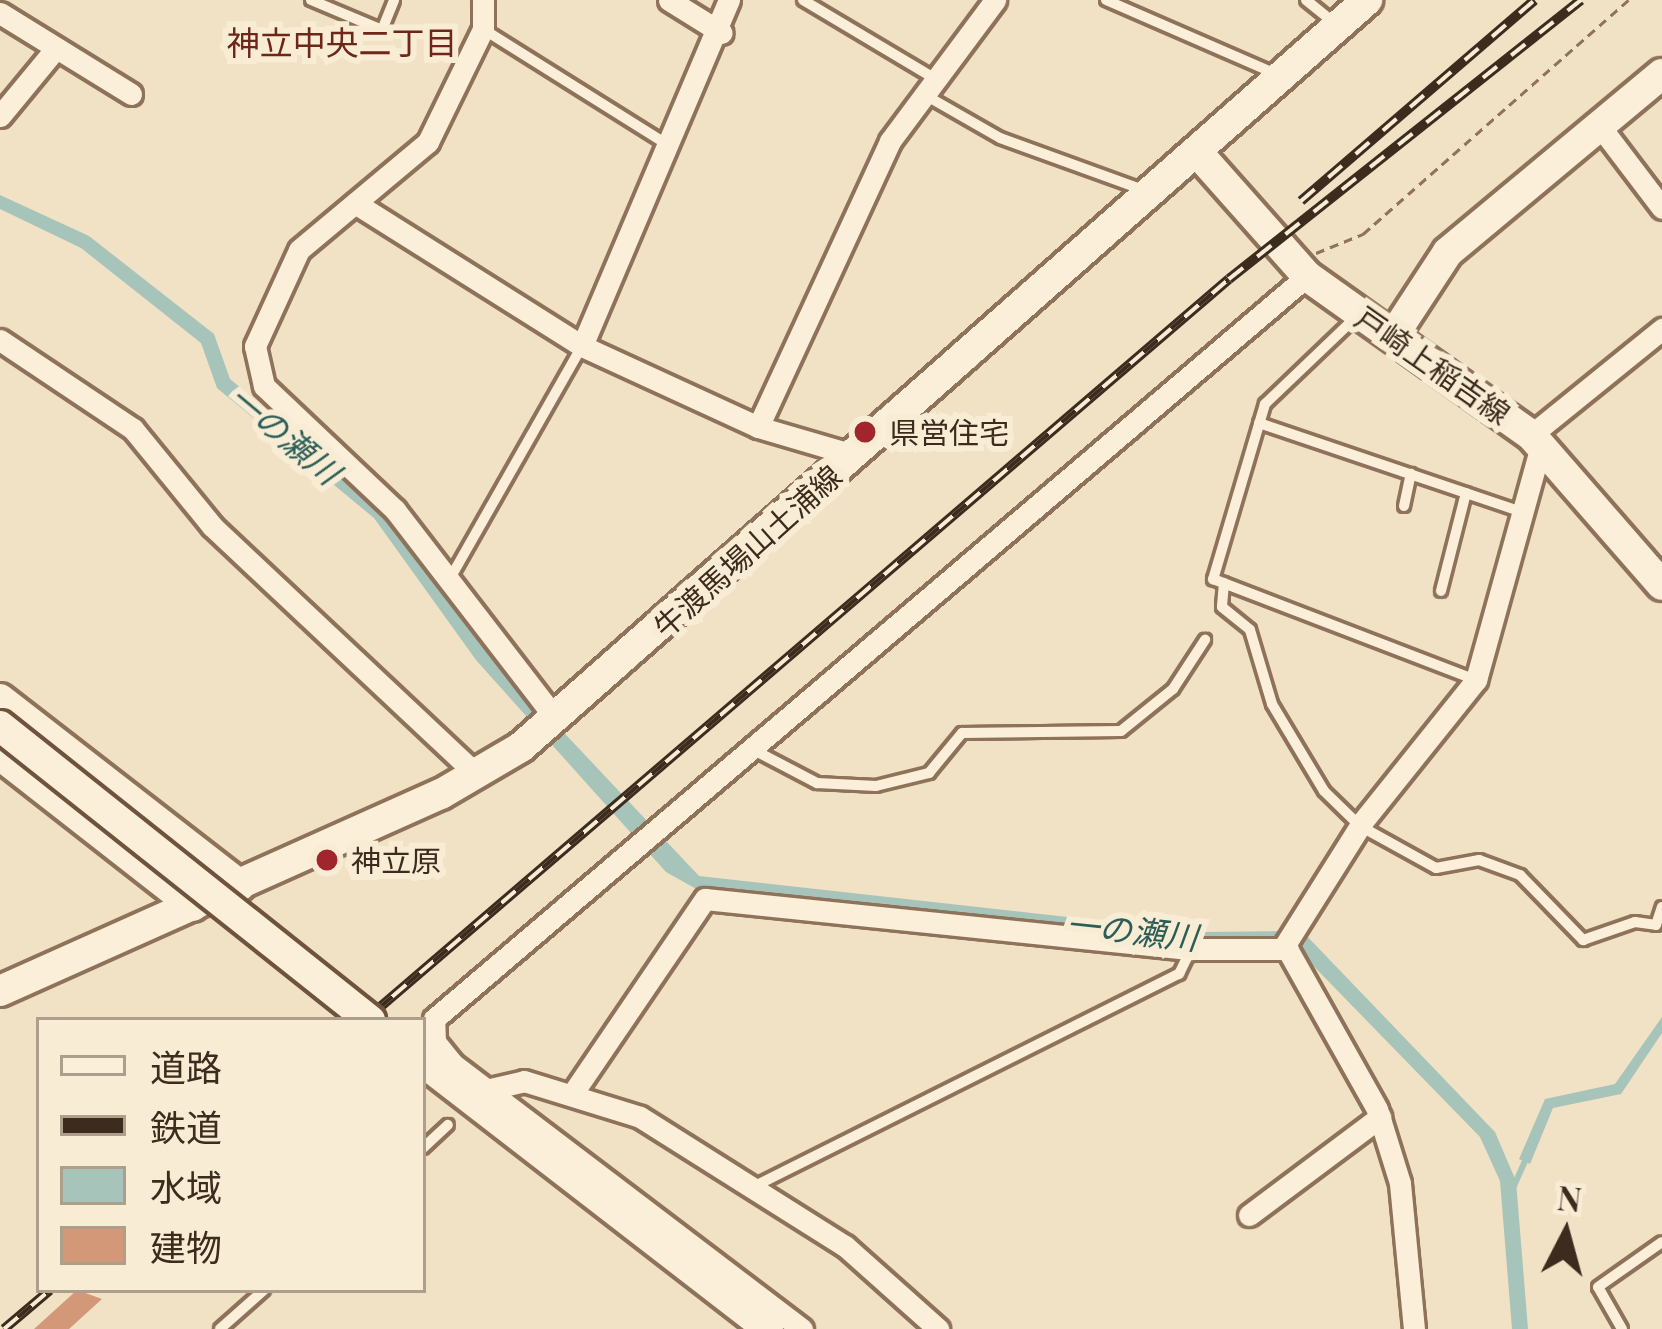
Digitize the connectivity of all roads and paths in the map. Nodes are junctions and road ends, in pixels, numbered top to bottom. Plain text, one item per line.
1 (311, 0) edge
2 (394, 0) edge
3 (483, 0) edge
4 (668, 0) edge
5 (729, 0) edge
6 (803, 0) edge
7 (995, 0) edge
8 (1106, 0) edge
9 (1306, 0) edge
10 (1367, 0) edge
11 (1628, 0) edge
12 (0, 14) edge
13 (1338, 25) junction
14 (483, 28) junction
15 (722, 33) junction
16 (56, 48) junction
17 (1662, 74) edge
18 (1281, 76) junction
19 (928, 86) junction
20 (131, 94) dead end
21 (0, 116) edge
22 (1599, 125) junction
23 (672, 148) junction
24 (1197, 152) junction
25 (1151, 193) junction
26 (355, 203) junction
27 (1662, 208) edge
28 (1299, 269) junction
29 (1360, 314) junction
30 (1662, 329) edge
31 (1393, 336) junction
32 (0, 340) edge
33 (582, 346) junction
34 (1259, 423) junction
35 (758, 427) junction
36 (1536, 441) junction
37 (854, 455) junction
38 (1412, 475) junction
39 (1466, 493) junction
40 (1404, 506) dead end
41 (1522, 512) junction
42 (1658, 573) edge
43 (1224, 583) junction
44 (446, 585) junction
45 (1441, 591) dead end
46 (1205, 640) dead end
47 (1477, 680) junction
48 (0, 699) edge
49 (556, 718) junction
50 (0, 726) edge
51 (747, 746) junction
52 (0, 755) edge
53 (477, 776) junction
54 (1360, 826) junction
55 (240, 885) junction
56 (193, 906) junction
57 (1662, 907) edge
58 (1288, 949) junction
59 (1192, 950) junction
60 (0, 991) edge
61 (366, 1017) edge
62 (426, 1064) edge
63 (486, 1090) junction
64 (575, 1090) junction
65 (1380, 1117) junction
66 (448, 1125) dead end
67 (426, 1145) edge
68 (748, 1190) junction
69 (1249, 1215) dead end
70 (1662, 1242) edge
71 (261, 1293) edge
72 (220, 1329) edge
73 (768, 1329) edge
74 (802, 1329) edge
75 (938, 1329) edge
76 (1414, 1329) edge
77 (1622, 1329) edge

1 - 2 lane
3 - 14 street
4 - 15 street
5 - 15 street
6 - 19 lane
7 - 19 street
8 - 18 lane
9 - 13 lane
10 - 13 main road, 牛渡馬場山土浦線
11 - 28 path
12 - 16 street
13 - 18 main road, 牛渡馬場山土浦線
14 - 23 lane
14 - 26 street
15 - 23 street
16 - 20 street
16 - 21 street
17 - 22 main road
18 - 24 main road, 牛渡馬場山土浦線
19 - 25 lane
19 - 35 street
22 - 27 street
22 - 31 main road
23 - 33 street
24 - 25 main road, 牛渡馬場山土浦線
24 - 28 main road, 戸崎上稲吉線
25 - 37 main road, 牛渡馬場山土浦線
26 - 33 street
26 - 44 street
28 - 29 main road, 戸崎上稲吉線
28 - 51 street
29 - 31 main road, 戸崎上稲吉線
29 - 34 lane
30 - 36 street
31 - 36 main road, 戸崎上稲吉線
32 - 53 street
33 - 35 street
33 - 44 lane
34 - 38 lane
34 - 43 lane
35 - 37 street
36 - 41 street
36 - 42 main road, 戸崎上稲吉線
37 - 49 main road, 牛渡馬場山土浦線
38 - 39 lane
38 - 40 lane
39 - 41 lane
39 - 45 lane
41 - 47 street
43 - 47 lane
43 - 54 lane
44 - 49 street
46 - 51 lane
47 - 54 street
48 - 55 main road
49 - 53 main road, 牛渡馬場山土浦線
50 - 61 main road, bridge
51 - 63 street
52 - 56 main road
53 - 55 main road, 牛渡馬場山土浦線
54 - 57 lane
54 - 58 street
55 - 56 main road, 牛渡馬場山土浦線
56 - 60 main road, 牛渡馬場山土浦線
58 - 59 street
58 - 65 street
59 - 64 street
59 - 68 lane
62 - 73 main road
63 - 64 street
63 - 74 street
64 - 68 street
65 - 69 street
65 - 76 street
66 - 67 lane
68 - 75 street
70 - 77 lane
71 - 72 lane

